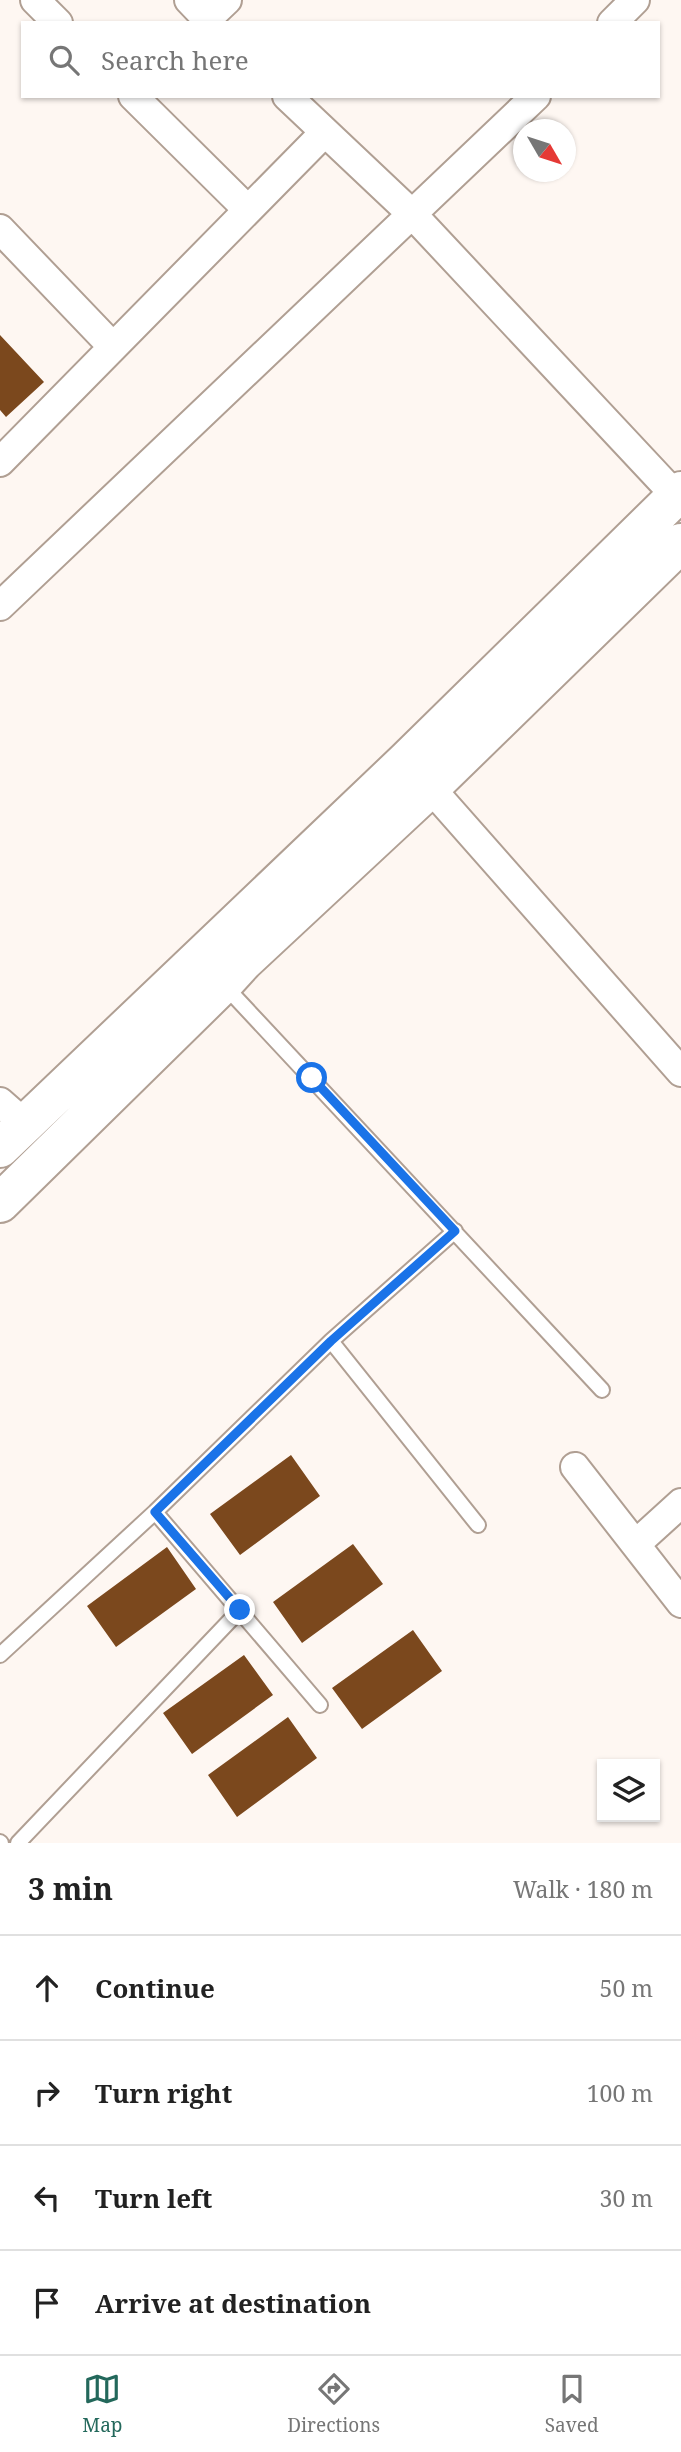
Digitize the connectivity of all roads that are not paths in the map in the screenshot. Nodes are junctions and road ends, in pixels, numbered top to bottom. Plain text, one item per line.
1 (36, 0) edge
2 (635, 0) edge
3 (56, 21) edge
4 (614, 21) edge
5 (135, 98) edge
6 (289, 98) edge
7 (534, 98) edge
8 (325, 132) junction
9 (248, 210) junction
10 (413, 215) junction
11 (0, 229) edge
12 (113, 347) junction
13 (0, 462) edge
14 (678, 493) edge
15 (681, 543) edge
16 (0, 606) edge
17 (418, 775) junction
18 (223, 984) junction
19 (681, 1072) edge
20 (8, 1125) edge
21 (0, 1203) edge
22 (455, 1231) junction
23 (331, 1341) junction
24 (602, 1390) dead end
25 (575, 1467) dead end
26 (681, 1503) edge
27 (155, 1512) junction
28 (478, 1525) dead end
29 (636, 1545) junction
30 (681, 1603) edge
31 (240, 1610) junction
32 (0, 1655) edge
33 (320, 1705) dead end
34 (18, 1843) edge

1 - 3 street
2 - 4 street
5 - 9 street
6 - 8 street
7 - 10 street
8 - 9 street
8 - 10 street
9 - 12 street
10 - 14 street
10 - 16 street
11 - 12 street
12 - 13 street
14 - 17 highway
15 - 17 highway
17 - 18 highway
17 - 19 street
17 - 20 highway
18 - 21 highway
18 - 22 lane
22 - 23 lane
22 - 24 lane
23 - 27 lane
23 - 28 lane
25 - 29 street
26 - 29 street
27 - 31 lane
27 - 32 lane
29 - 30 street
31 - 33 lane
31 - 34 lane

